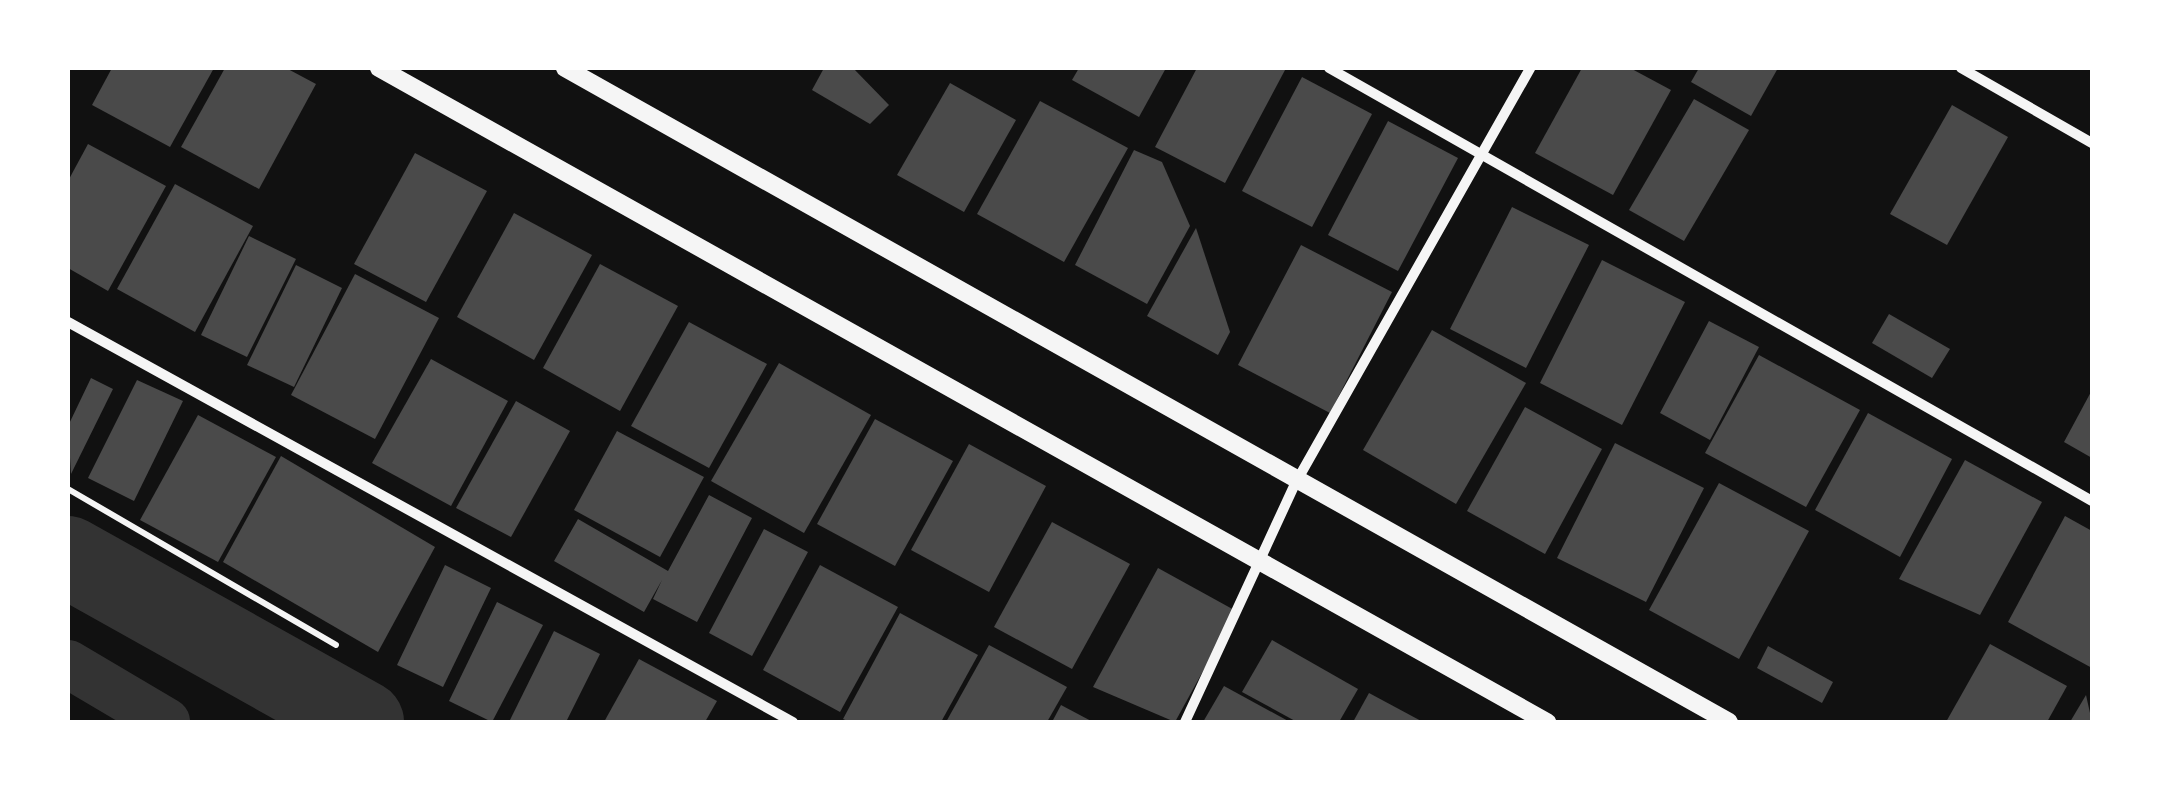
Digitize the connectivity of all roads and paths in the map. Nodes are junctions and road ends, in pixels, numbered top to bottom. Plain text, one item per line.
1 (379, 68) edge
2 (565, 68) edge
3 (1329, 68) edge
4 (1530, 68) edge
5 (1961, 68) edge
6 (2092, 143) edge
7 (1481, 151) junction
8 (68, 322) edge
9 (1295, 484) junction
10 (68, 489) edge
11 (2092, 501) edge
12 (1265, 565) junction
13 (336, 645) dead end
14 (793, 722) edge
15 (1185, 722) edge
16 (1547, 722) edge
17 (1730, 722) edge

1 - 12 street
2 - 9 street
3 - 7 street
4 - 7 street
5 - 6 street
7 - 9 street
7 - 11 street
8 - 14 street
9 - 12 street
9 - 17 street
10 - 13 path
12 - 15 street
12 - 16 street

